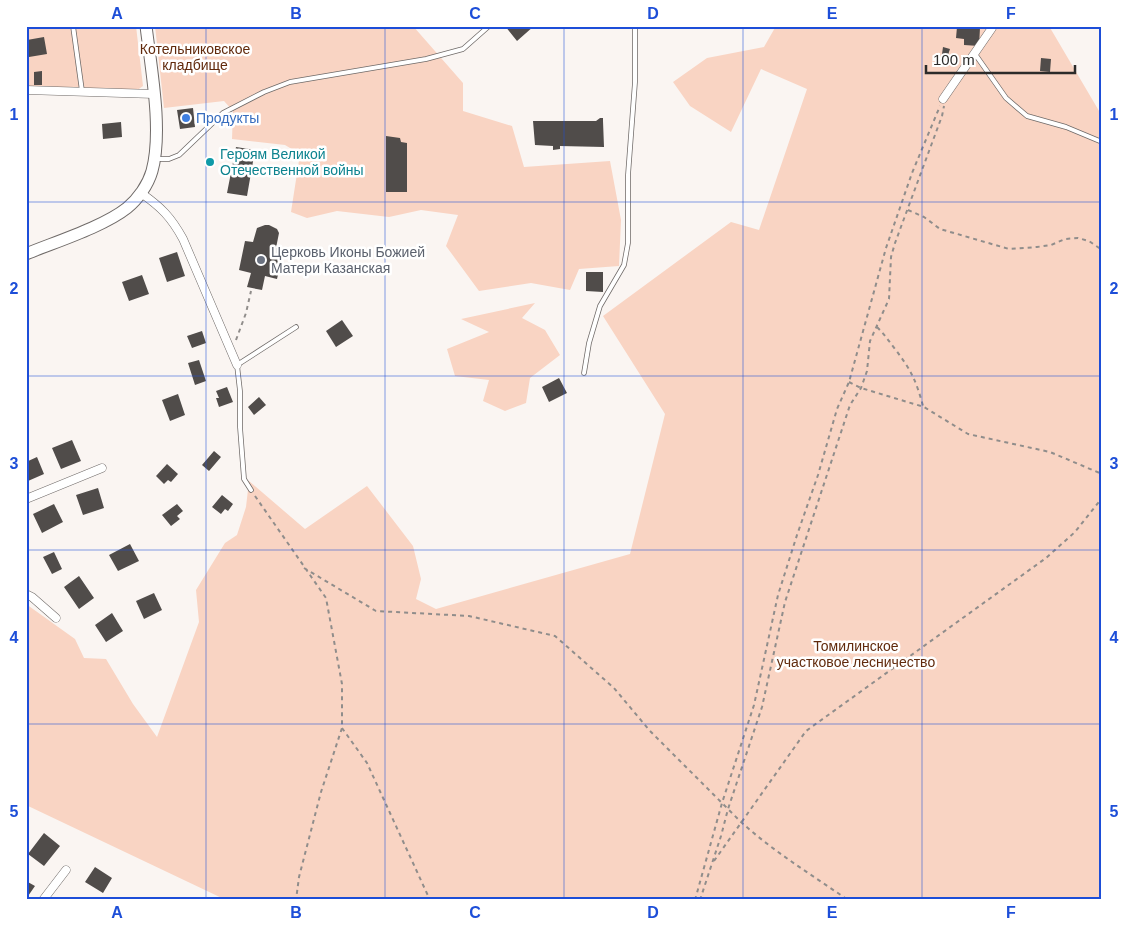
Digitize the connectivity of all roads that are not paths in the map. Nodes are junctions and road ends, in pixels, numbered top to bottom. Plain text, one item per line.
1 (73, 26) edge
2 (146, 26) edge
3 (489, 26) edge
4 (636, 26) edge
5 (992, 27) edge
6 (975, 54) junction
7 (26, 90) edge
8 (82, 91) junction
9 (154, 94) junction
10 (944, 101) road end
11 (1102, 142) edge
12 (154, 159) junction
13 (141, 193) junction
14 (26, 254) edge
15 (296, 327) dead end
16 (237, 365) junction
17 (584, 373) dead end
18 (102, 468) dead end
19 (251, 490) road end
20 (26, 500) edge
21 (26, 594) edge
22 (56, 618) dead end
23 (66, 870) dead end
24 (43, 900) edge

1 - 8 lane
2 - 9 street
3 - 12 lane
4 - 17 lane
5 - 6 street
6 - 10 street
6 - 11 lane
7 - 8 street
8 - 9 street
9 - 12 street
12 - 13 street
13 - 14 street
13 - 16 street
15 - 16 lane
16 - 19 lane
18 - 20 street
21 - 22 street
23 - 24 street

